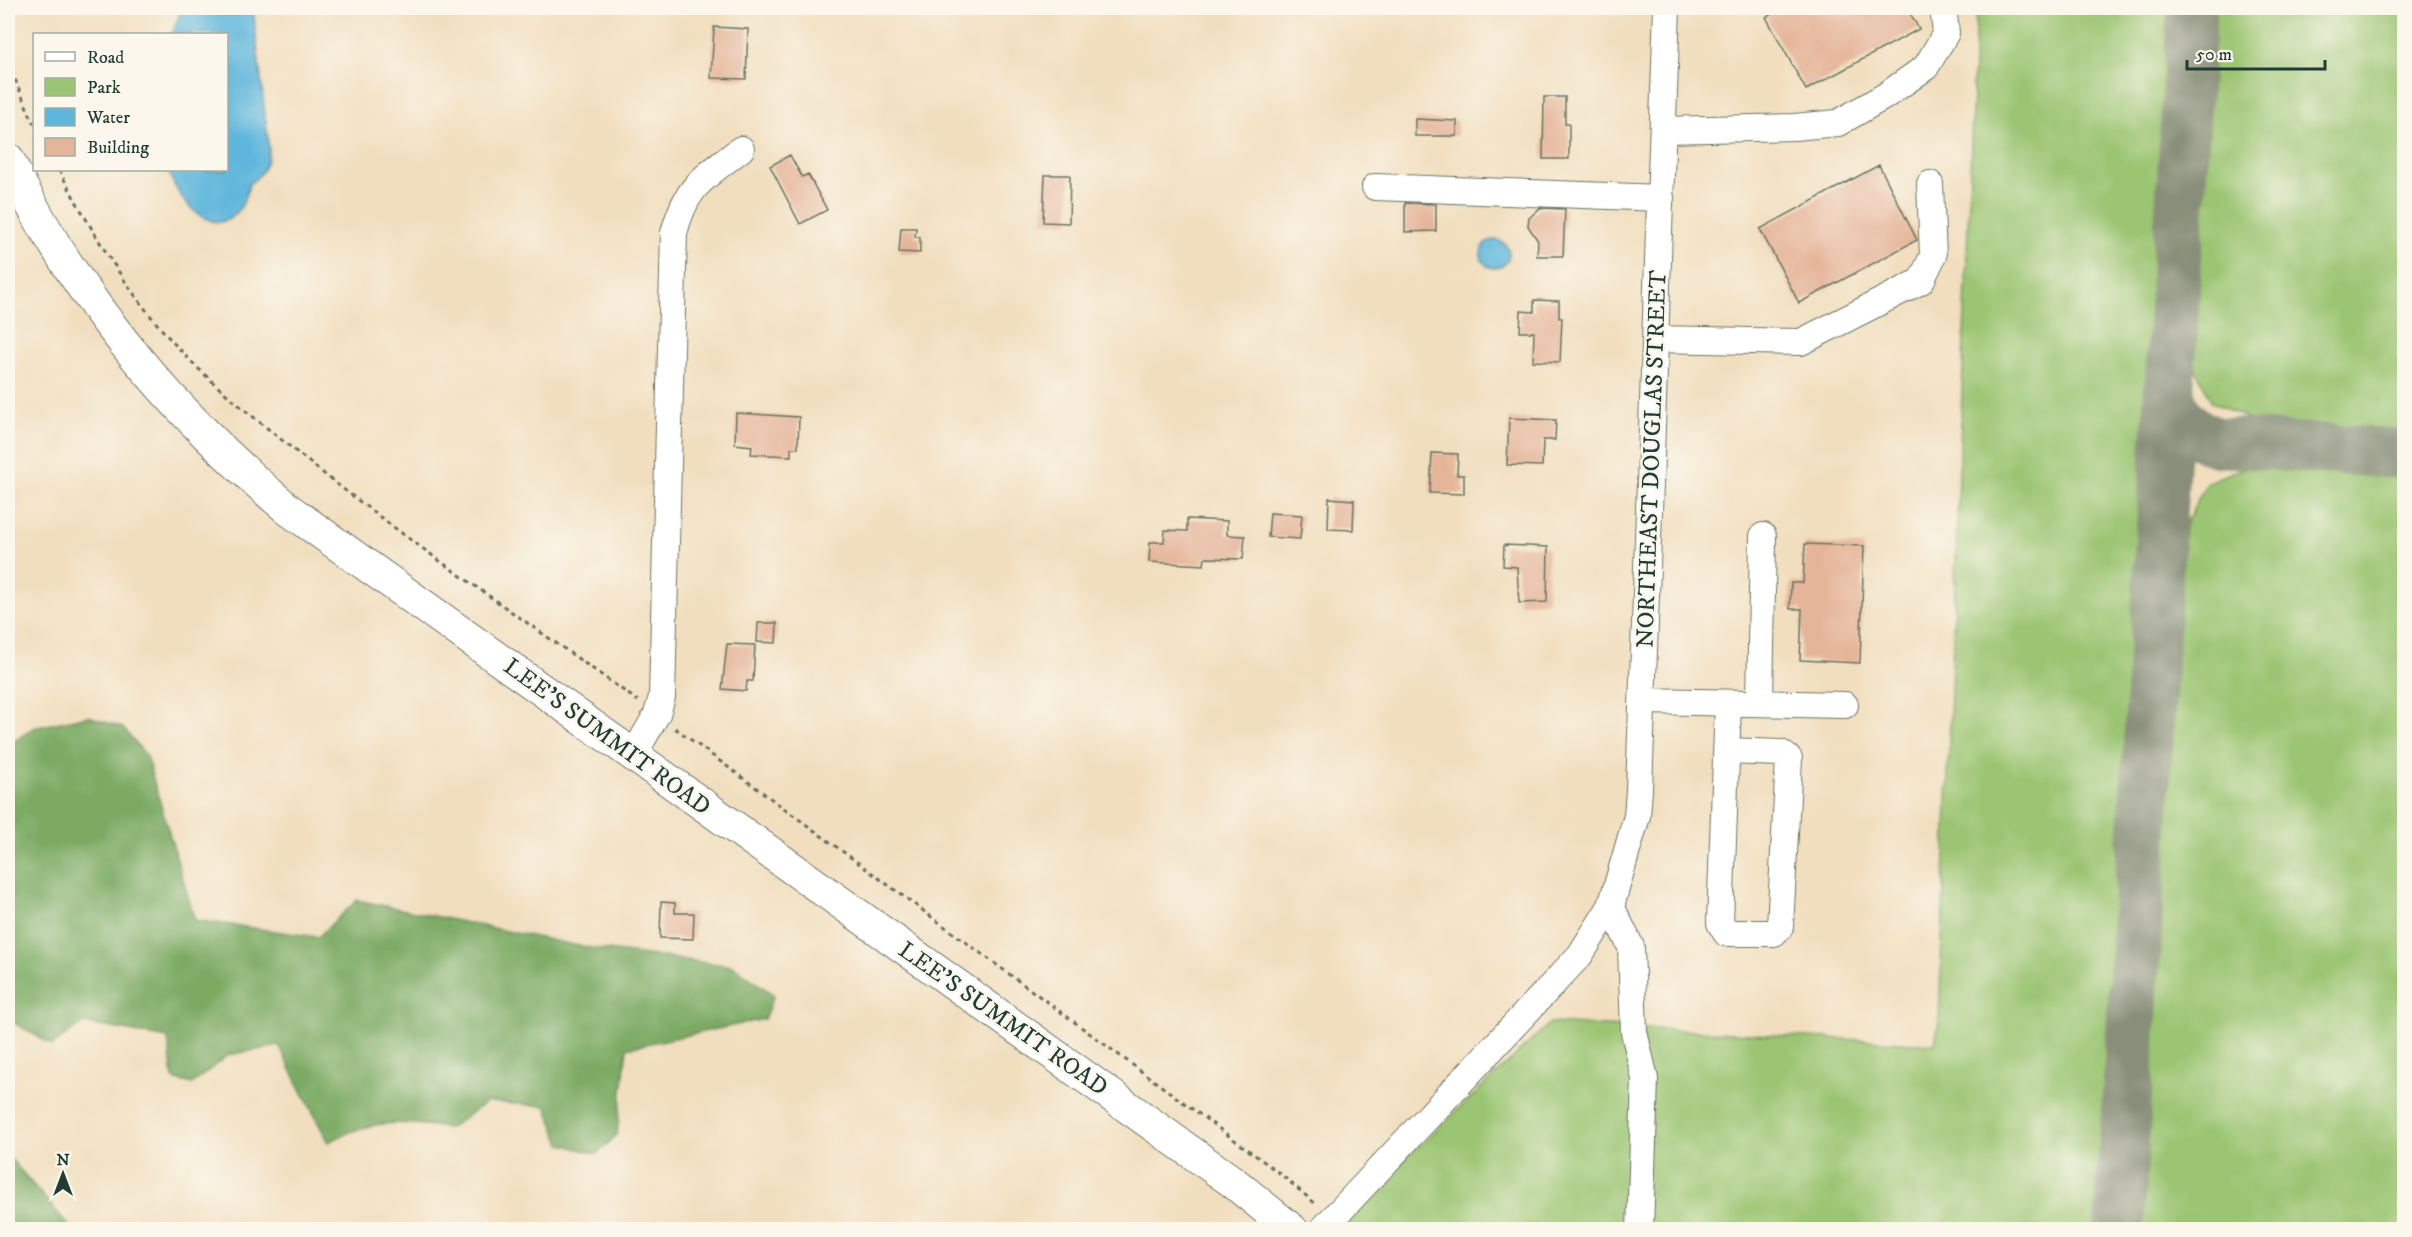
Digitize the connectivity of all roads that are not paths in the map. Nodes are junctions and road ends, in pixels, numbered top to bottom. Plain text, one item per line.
1 (1667, 8) edge
2 (1943, 8) edge
3 (1663, 130) junction
4 (741, 149) dead end
5 (8, 159) edge
6 (1930, 184) dead end
7 (1375, 187) dead end
8 (1661, 198) junction
9 (1656, 339) junction
10 (1763, 536) dead end
11 (1643, 700) junction
12 (1760, 702) junction
13 (1728, 703) junction
14 (1845, 705) dead end
15 (1728, 752) junction
16 (633, 756) junction
17 (1611, 906) junction
18 (1292, 1230) edge
19 (1322, 1230) edge
20 (1640, 1230) edge

1 - 3 street, NORTHEAST DOUGLAS STREET
2 - 3 street
3 - 8 street, NORTHEAST DOUGLAS STREET
4 - 16 street
5 - 16 main road, LEE'S SUMMIT ROAD
6 - 9 street
7 - 8 street
8 - 9 street, NORTHEAST DOUGLAS STREET
9 - 11 street, NORTHEAST DOUGLAS STREET
10 - 12 street
11 - 13 street
11 - 17 street, NORTHEAST DOUGLAS STREET
12 - 13 street
12 - 14 street
13 - 15 street
15 - 15 street
16 - 18 main road, LEE'S SUMMIT ROAD
17 - 19 street, NORTHEAST DOUGLAS STREET
17 - 20 street

